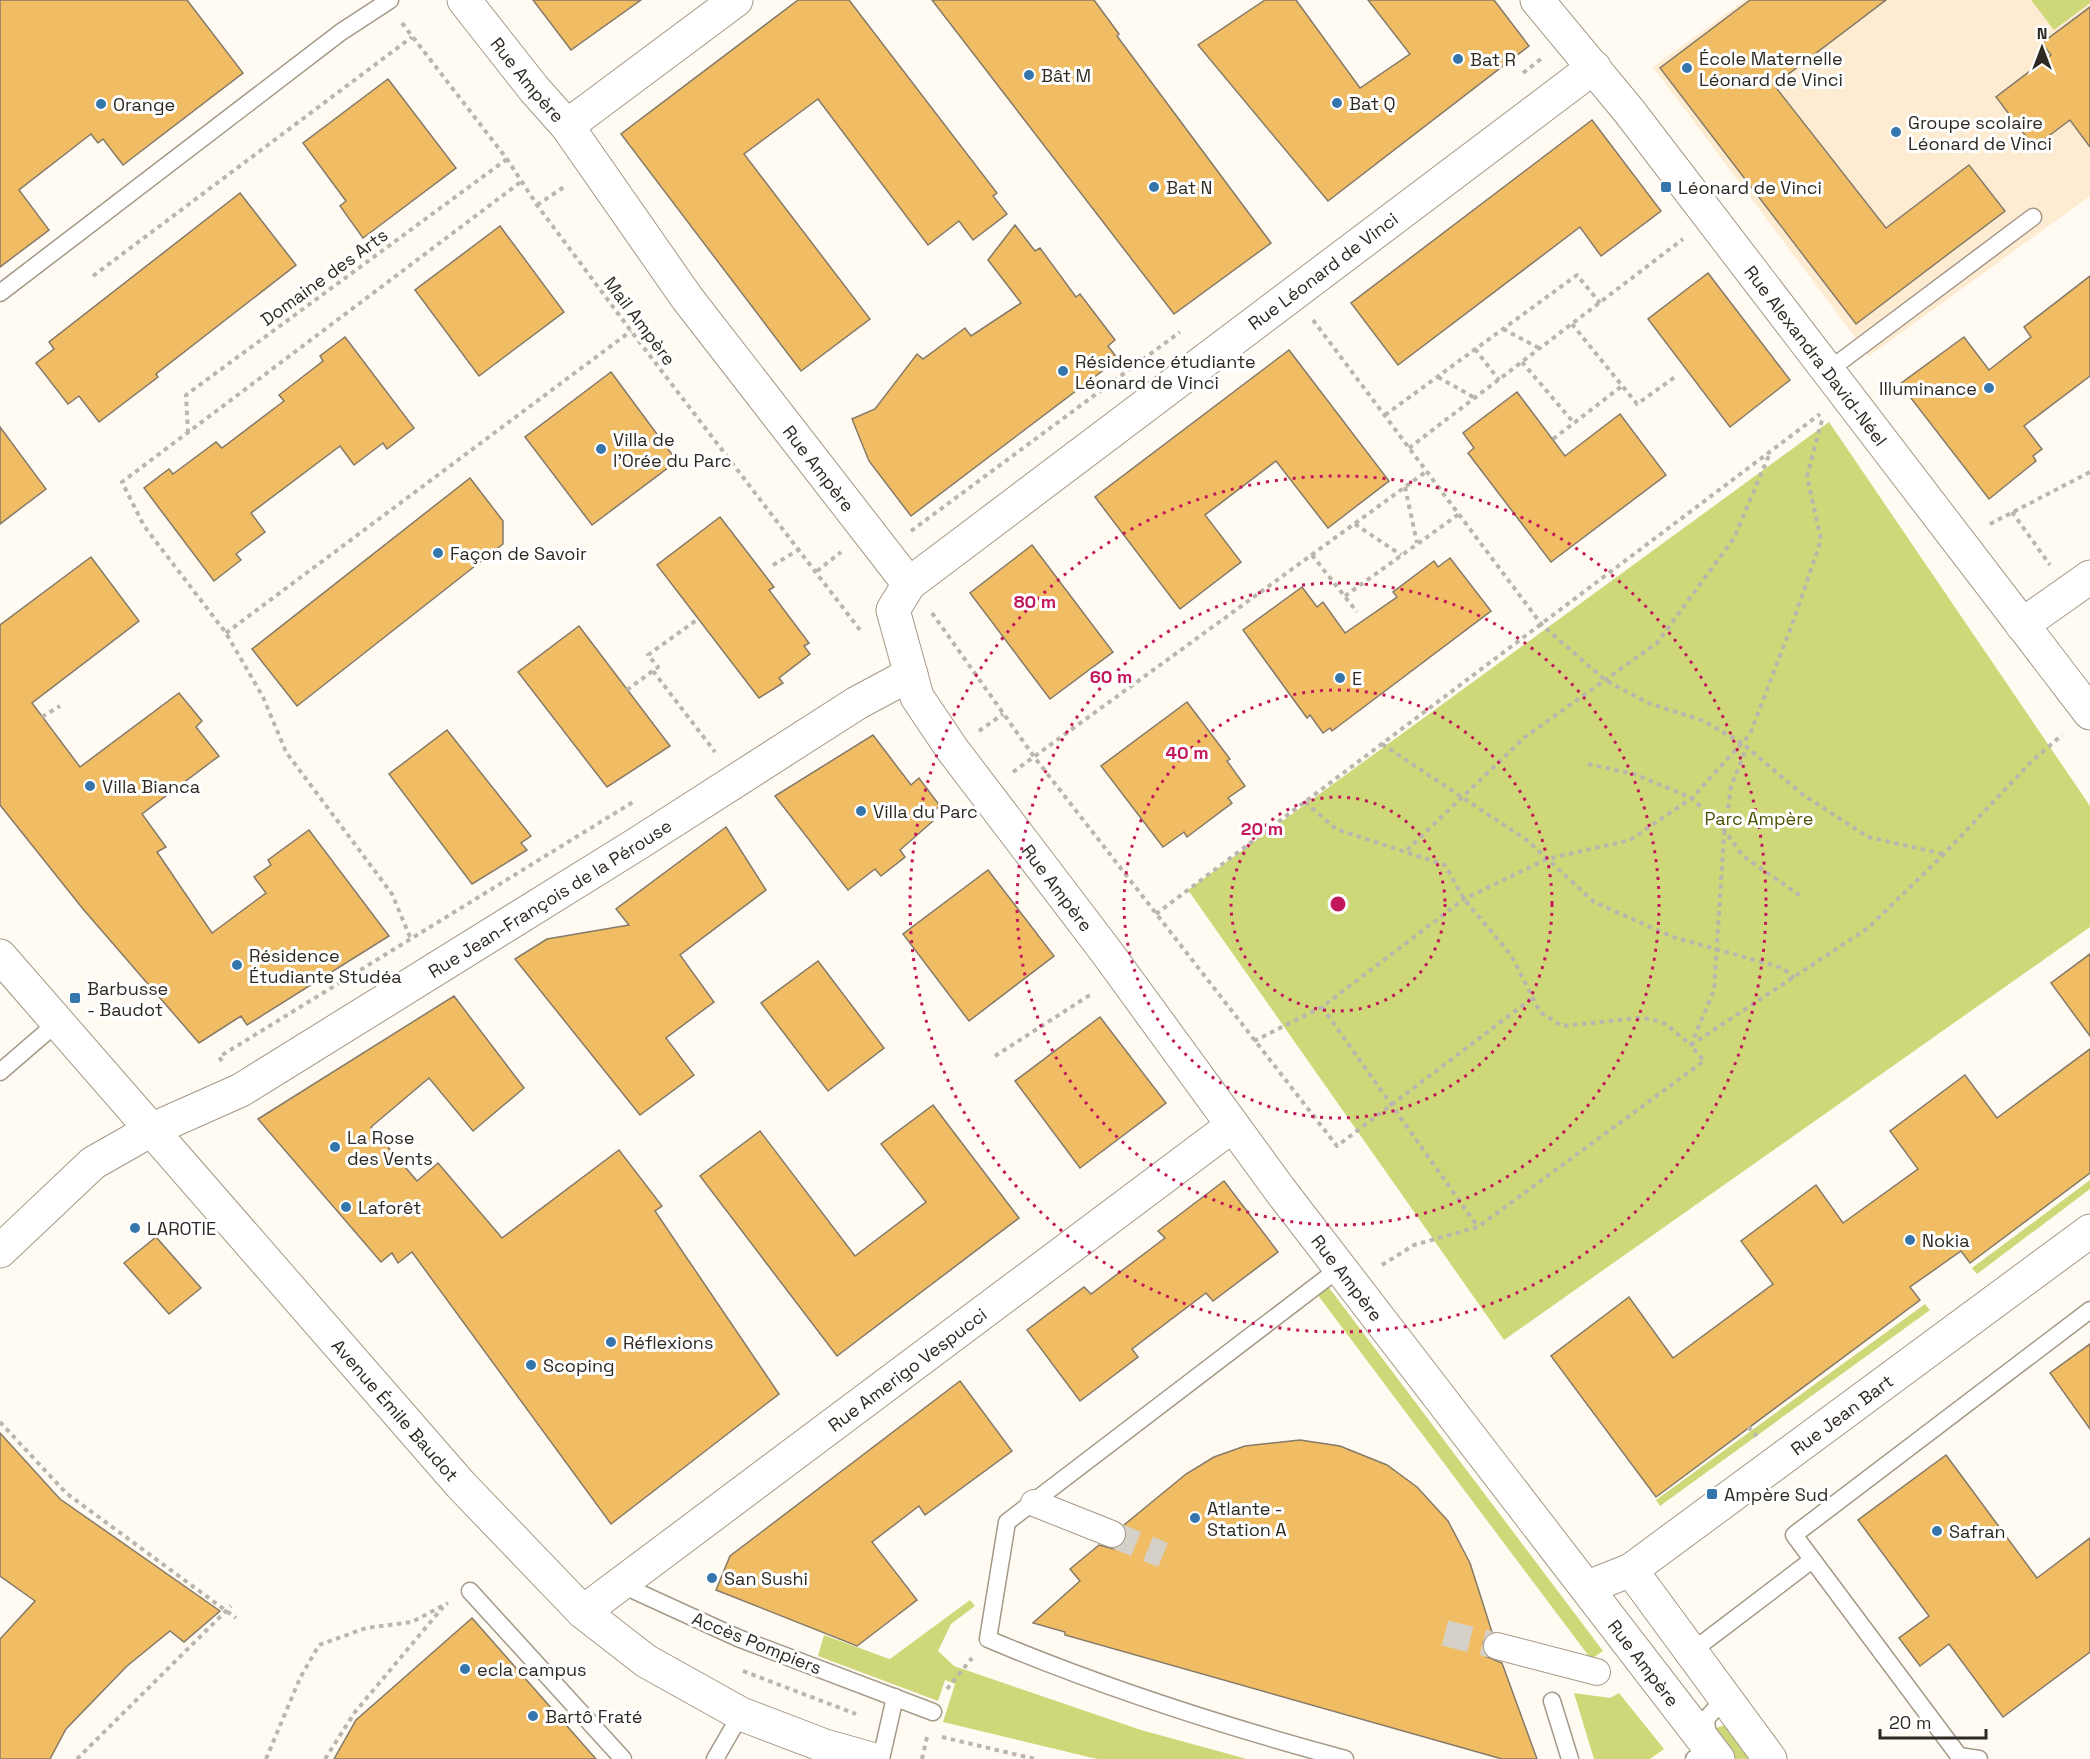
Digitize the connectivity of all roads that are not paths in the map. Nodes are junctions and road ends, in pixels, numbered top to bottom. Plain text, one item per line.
1 (464, 0) edge
2 (736, 0) edge
3 (1537, 0) edge
4 (389, 1) edge
5 (1594, 67) junction
6 (567, 126) junction
7 (2033, 217) dead end
8 (0, 292) edge
9 (1829, 370) junction
10 (2090, 577) edge
11 (918, 595) junction
12 (2022, 625) junction
13 (911, 674) junction
14 (2079, 722) edge
15 (0, 956) edge
16 (58, 1022) junction
17 (0, 1072) edge
18 (1232, 1126) junction
19 (151, 1130) junction
20 (2090, 1232) edge
21 (0, 1251) edge
22 (1347, 1274) junction
23 (2090, 1310) edge
24 (1034, 1503) junction
25 (1112, 1534) tunnel mouth
26 (1812, 1560) junction
27 (1631, 1570) junction
28 (620, 1584) junction
29 (1588, 1587) junction
30 (470, 1591) road end
31 (583, 1612) junction
32 (1497, 1646) tunnel mouth
33 (1691, 1652) junction
34 (1597, 1672) dead end
35 (895, 1697) junction
36 (1724, 1699) junction
37 (1552, 1701) dead end
38 (933, 1712) dead end
39 (741, 1714) junction
40 (1707, 1756) edge
41 (623, 1759) edge
42 (715, 1759) edge
43 (871, 1759) edge
44 (881, 1759) edge
45 (1345, 1759) edge
46 (1570, 1759) edge
47 (1770, 1759) edge
48 (1979, 1759) edge

1 - 6 street, Rue Ampère
2 - 6 street
3 - 5 street, Rue Alexandra David-Néel
4 - 8 lane
5 - 9 street, Rue Alexandra David-Néel
5 - 11 street, Rue Léonard de Vinci
6 - 11 street, Rue Ampère
7 - 9 lane
9 - 12 street, Rue Alexandra David-Néel
10 - 12 street
11 - 13 street, Rue Ampère
12 - 14 street, Rue Alexandra David-Néel
13 - 18 street, Rue Ampère
13 - 19 street, Rue Jean-François de la Pérouse
15 - 16 street, Avenue Émile Baudot
16 - 17 lane
16 - 19 street, Avenue Émile Baudot
18 - 22 street, Rue Ampère
18 - 28 street, Rue Amerigo Vespucci
19 - 21 street, Rue Jean-François de la Pérouse
19 - 31 street, Avenue Émile Baudot
20 - 27 street, Rue Jean Bart
22 - 24 lane
22 - 29 street, Rue Ampère
23 - 26 lane
24 - 25 street
24 - 45 lane
26 - 33 lane
26 - 48 lane
27 - 29 street, Rue Jean Bart
27 - 33 street
28 - 31 street, Rue Amerigo Vespucci
28 - 35 lane, Accès Pompiers
29 - 40 street, Rue Ampère
30 - 41 lane
31 - 39 street, Avenue Émile Baudot
32 - 34 street
33 - 36 street
35 - 38 lane, Accès Pompiers
35 - 44 lane
36 - 40 lane
36 - 47 street
37 - 46 lane
39 - 42 lane
39 - 43 street, Avenue Émile Baudot

